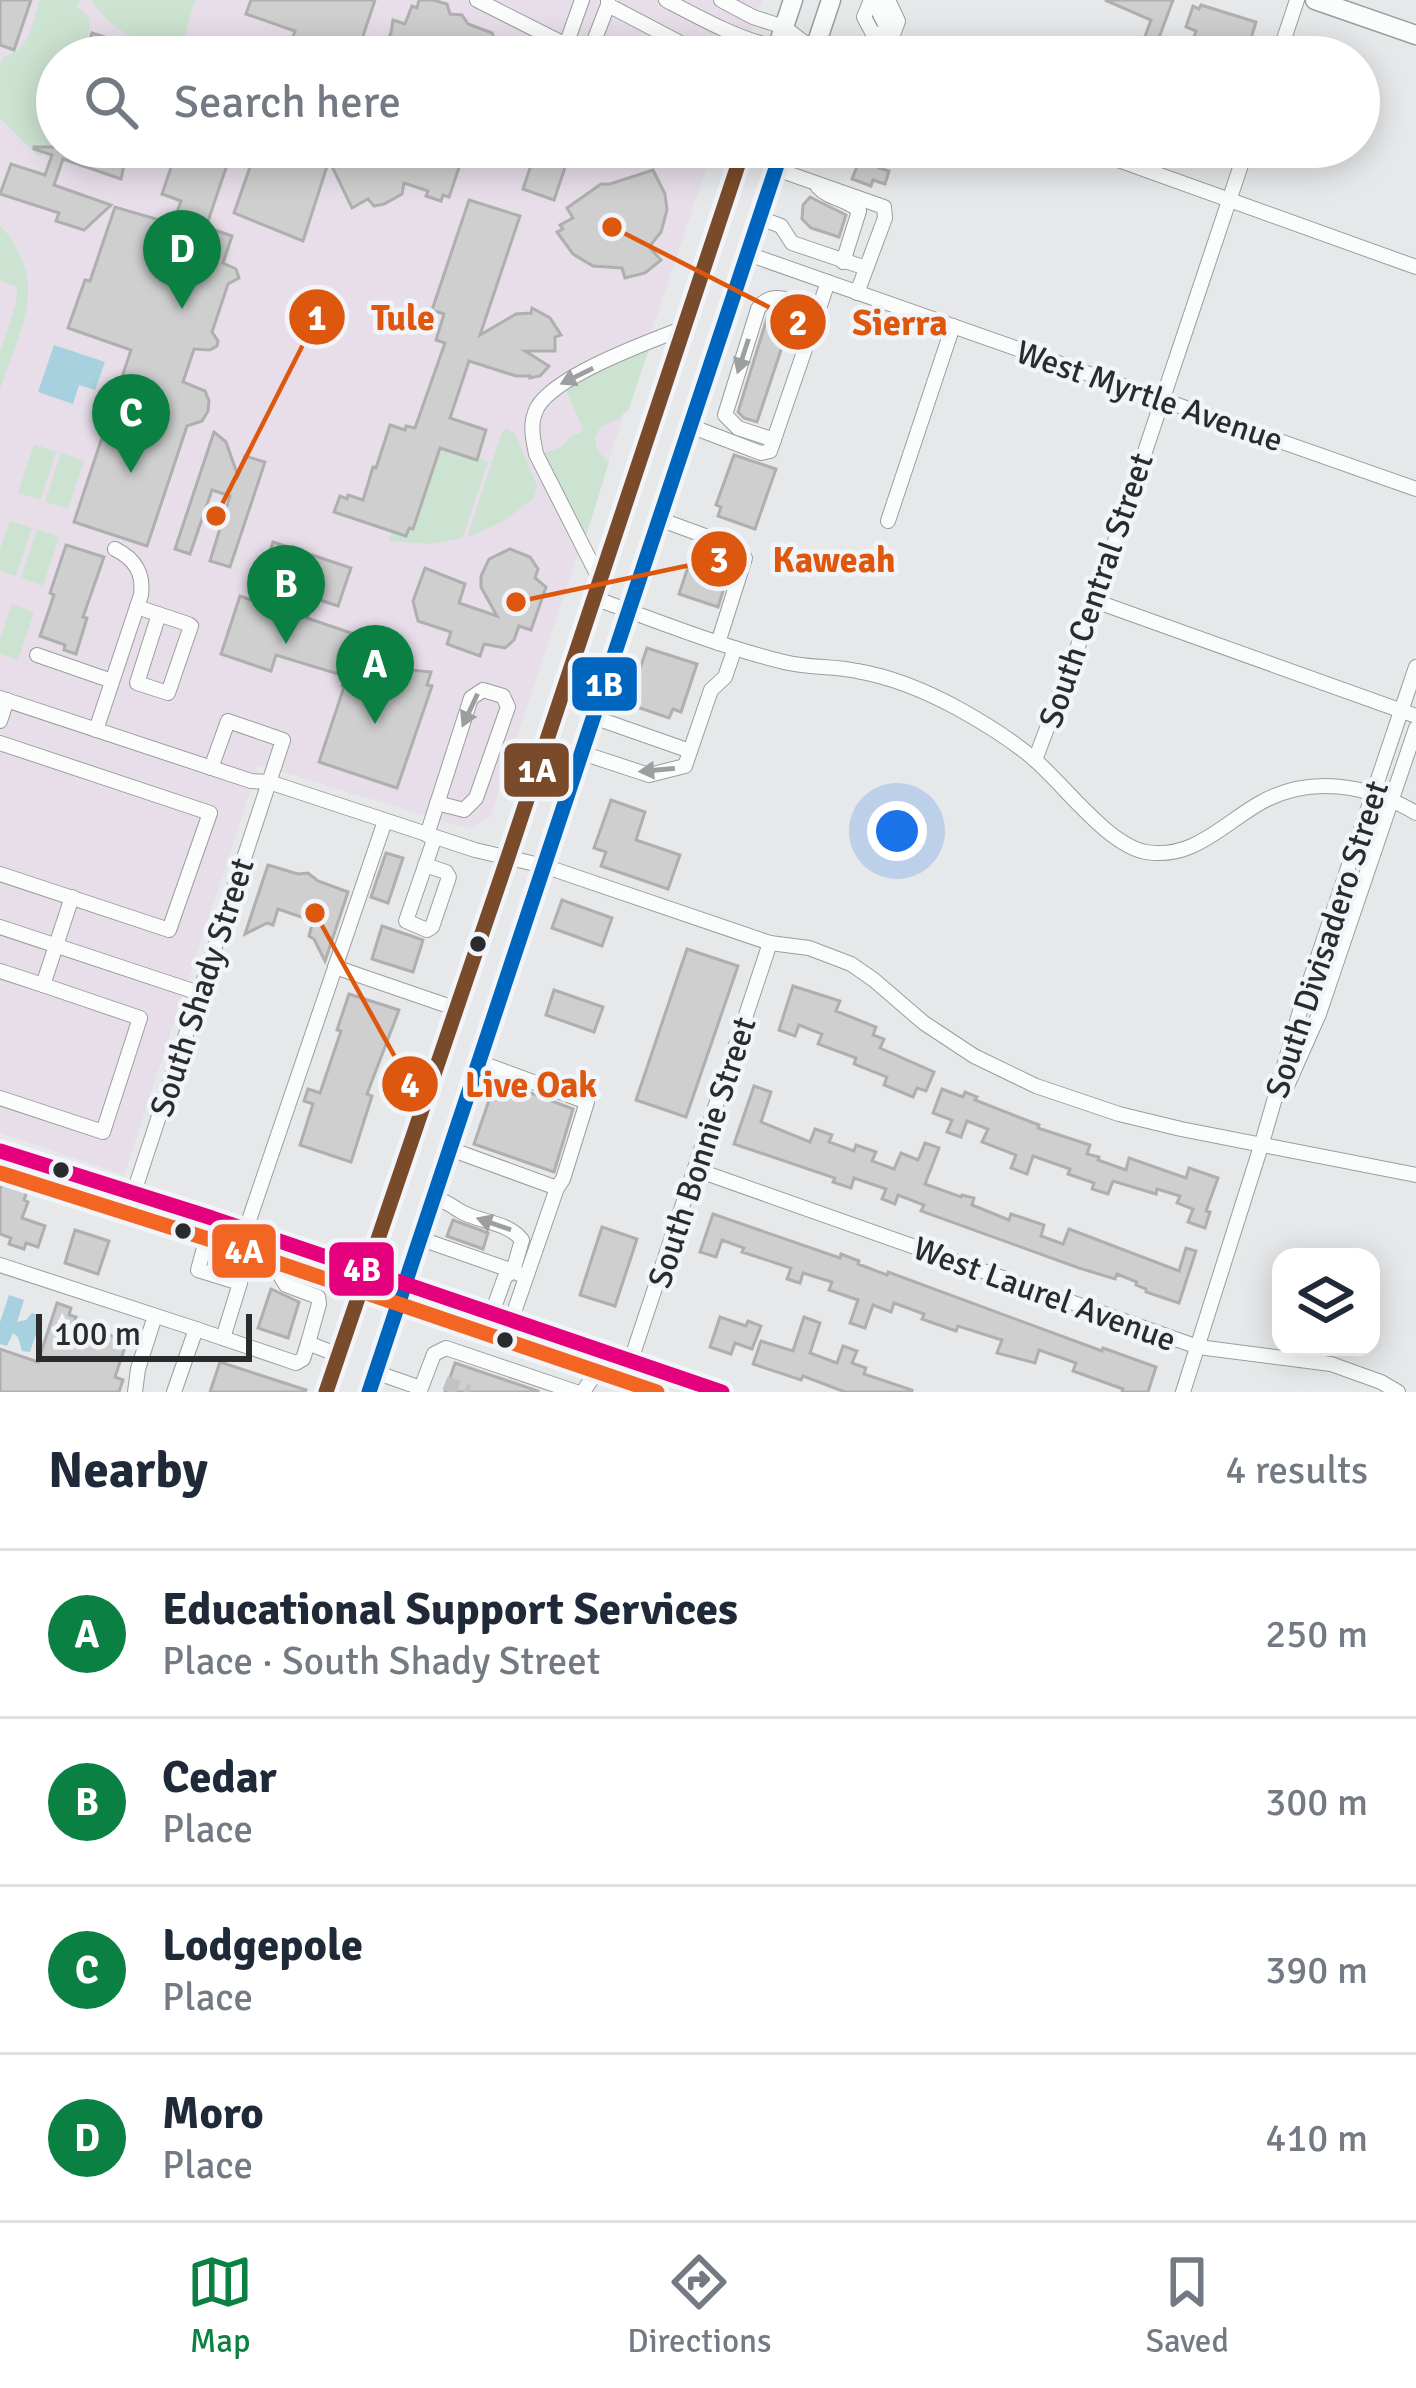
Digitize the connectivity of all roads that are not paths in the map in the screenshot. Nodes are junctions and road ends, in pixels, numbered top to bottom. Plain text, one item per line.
1 (477, 0) edge
2 (582, 0) edge
3 (666, 0) edge
4 (721, 0) edge
5 (793, 0) edge
6 (831, 0) edge
7 (872, 0) edge
8 (888, 0) edge
9 (1297, 0) edge
10 (1316, 0) edge
11 (608, 3) edge
12 (784, 27) junction
13 (1416, 35) edge
14 (548, 36) edge
15 (569, 36) edge
16 (596, 36) edge
17 (668, 36) edge
18 (741, 36) edge
19 (781, 36) edge
20 (795, 36) edge
21 (823, 36) edge
22 (883, 36) edge
23 (893, 36) edge
24 (1285, 36) edge
25 (737, 168) edge
26 (1140, 168) edge
27 (1240, 168) edge
28 (776, 169) joint
29 (816, 182) junction
30 (1229, 200) junction
31 (760, 218) junction
32 (748, 254) junction
33 (843, 262) junction
34 (867, 266) junction
35 (1416, 267) edge
36 (828, 282) junction
37 (857, 293) junction
38 (818, 311) junction
39 (953, 326) junction
40 (684, 328) junction
41 (1161, 399) junction
42 (690, 426) junction
43 (773, 443) junction
44 (1416, 489) edge
45 (659, 519) junction
46 (888, 521) dead end
47 (115, 549) dead end
48 (597, 589) junction
49 (1095, 601) junction
50 (137, 607) junction
51 (629, 610) junction
52 (159, 614) junction
53 (718, 643) junction
54 (735, 648) junction
55 (37, 655) dead end
56 (1416, 667) edge
57 (113, 678) junction
58 (136, 683) junction
59 (4, 699) edge
60 (1409, 712) edge
61 (593, 717) junction
62 (0, 722) edge
63 (1416, 728) edge
64 (96, 730) junction
65 (0, 743) edge
66 (690, 751) junction
67 (582, 753) junction
68 (1035, 760) junction
69 (211, 768) junction
70 (269, 782) junction
71 (1372, 791) junction
72 (1392, 799) junction
73 (437, 803) junction
74 (1416, 813) edge
75 (385, 821) junction
76 (431, 836) junction
77 (508, 857) junction
78 (425, 865) dead end
79 (544, 866) junction
80 (0, 874) edge
81 (71, 897) junction
82 (0, 927) edge
83 (770, 943) junction
84 (56, 946) junction
85 (335, 967) junction
86 (0, 970) edge
87 (43, 985) junction
88 (199, 993) junction
89 (457, 1009) junction
90 (479, 1062) junction
91 (400, 1066) dead end
92 (434, 1077) junction
93 (0, 1098) edge
94 (1262, 1143) junction
95 (450, 1149) junction
96 (0, 1151) edge
97 (697, 1170) junction
98 (1416, 1174) edge
99 (557, 1188) junction
100 (134, 1192) junction
101 (434, 1197) junction
102 (212, 1218) junction
103 (247, 1229) junction
104 (421, 1239) junction
105 (291, 1244) junction
106 (0, 1264) edge
107 (368, 1270) junction
108 (520, 1274) junction
109 (406, 1282) junction
110 (492, 1313) junction
111 (154, 1316) junction
112 (511, 1321) junction
113 (196, 1329) junction
114 (223, 1338) junction
115 (308, 1343) junction
116 (1198, 1347) junction
117 (609, 1353) junction
118 (338, 1355) junction
119 (631, 1360) junction
120 (372, 1382) edge
121 (445, 1384) dead end
122 (423, 1386) edge
123 (135, 1392) edge
124 (173, 1392) edge
125 (326, 1392) edge
126 (580, 1392) edge
127 (722, 1392) edge
128 (1183, 1392) edge
129 (1398, 1392) edge

1 - 14 street
2 - 15 street
3 - 18 street
4 - 12 street
5 - 12 main road
6 - 21 main road
7 - 22 street
8 - 23 street
9 - 24 street
10 - 13 main road
11 - 16 street
11 - 17 street
12 - 19 main road
12 - 20 street
25 - 40 main road
26 - 30 street
27 - 30 street, South Central Street
28 - 29 street
28 - 31 main road
29 - 33 street
29 - 34 street
30 - 35 street
30 - 41 street, South Central Street
31 - 32 main road
31 - 33 street
32 - 36 street, West Myrtle Avenue
32 - 42 main road
33 - 34 street
34 - 37 street
36 - 37 street, West Myrtle Avenue
36 - 38 street
37 - 39 street, West Myrtle Avenue
38 - 43 street
38 -> 43 street
39 - 41 street, West Myrtle Avenue
39 - 46 street
40 - 48 main road
40 -> 48 street
41 - 44 street, West Myrtle Avenue
41 - 49 street, South Central Street
42 - 43 street
42 - 45 main road
45 - 51 main road
45 - 53 street
47 - 50 street
48 - 51 street
48 - 77 main road
49 - 60 street
49 - 68 street, South Central Street
50 - 52 street
50 - 57 street
51 - 53 street
51 - 61 main road
52 - 58 street
52 - 58 street
53 - 54 street
54 - 66 street
54 - 68 street
55 - 57 street
56 - 60 street, South Divisadero Street
57 - 58 street
57 - 64 street
59 - 62 street
59 - 64 street
60 - 71 street, South Divisadero Street
61 - 66 street
61 - 67 main road
63 - 72 street, South Divisadero Street
64 - 69 street
65 - 81 street
66 -> 67 street
67 - 79 main road
68 - 71 street
69 - 70 street
69 - 70 street, South Shady Street
70 - 75 street
70 - 88 street, South Shady Street
71 - 72 street
71 - 94 street, South Divisadero Street
72 - 74 street
72 - 94 street, South Divisadero Street
73 -> 73 street
73 - 76 street
75 - 76 street
75 - 85 street
76 - 77 street
76 - 78 street
77 - 79 street
77 - 89 main road
79 - 83 street
79 - 90 main road
80 - 81 street
81 - 84 street
82 - 84 street
83 - 94 street
83 - 97 street, South Bonnie Street
84 - 87 street
84 - 88 street
85 - 89 street
85 - 103 street
86 - 87 street
87 - 93 street
88 - 100 street, South Shady Street
89 - 92 main road
90 - 95 main road
90 - 99 street
91 - 92 street
92 - 107 main road
94 - 98 street
94 - 116 street, South Divisadero Street
95 - 99 street
95 - 101 main road
96 - 100 street
97 - 116 street, West Laurel Avenue
97 - 119 street, South Bonnie Street
99 - 108 street
100 - 102 street
101 - 104 main road
108 -> 101 street
102 - 103 street
102 - 114 street
103 - 105 street
104 - 108 street
104 - 109 main road
105 - 107 street
105 - 115 street
106 - 111 street
107 - 109 street
107 - 118 main road
108 - 110 street
108 - 112 street
109 - 110 street
109 - 120 main road
110 - 112 street
111 - 113 street
111 - 123 street
112 - 117 street
113 - 114 street
113 - 124 street
114 - 115 street
115 - 118 street
116 - 128 street, South Divisadero Street
116 - 129 street, West Laurel Avenue
117 - 119 street
117 - 126 street
118 - 125 main road
119 - 127 street
120 - 122 street
121 - 122 street
122 - 126 street

